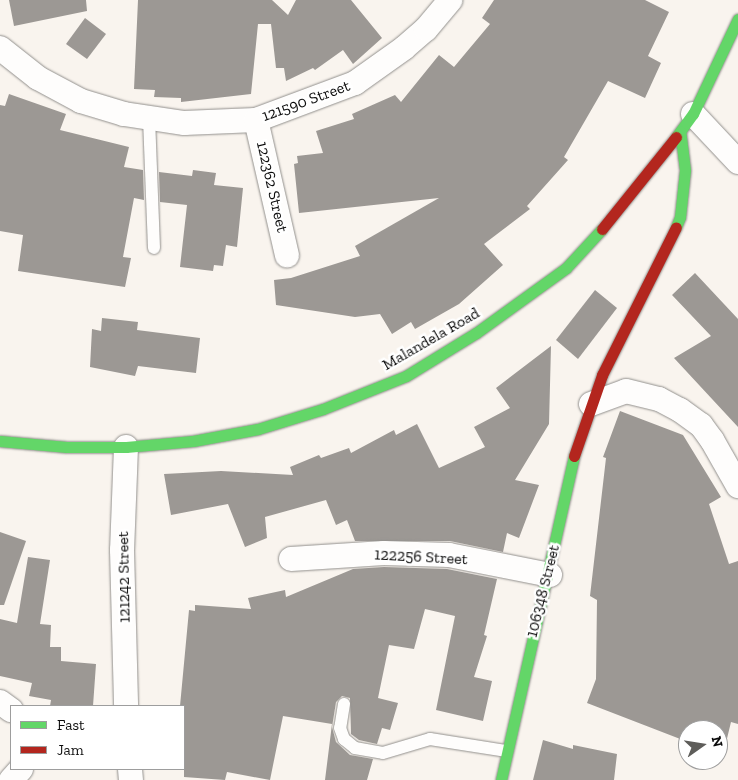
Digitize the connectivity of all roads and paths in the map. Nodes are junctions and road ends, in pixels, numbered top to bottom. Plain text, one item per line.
1 (450, 0) edge
2 (738, 20) edge
3 (0, 48) edge
4 (149, 118) junction
5 (256, 120) junction
6 (686, 122) junction
7 (738, 162) edge
8 (154, 248) dead end
9 (287, 254) dead end
10 (591, 404) junction
11 (0, 441) edge
12 (126, 447) junction
13 (738, 486) edge
14 (292, 559) dead end
15 (550, 575) junction
16 (344, 704) dead end
17 (126, 705) edge
18 (507, 751) junction
19 (20, 770) edge
20 (11, 780) edge
21 (501, 780) edge

1 - 5 street, 121590 Street
2 - 6 main road, Malandela Road
3 - 4 street, 121590 Street
4 - 5 street, 121590 Street
4 - 8 lane
5 - 9 street, 122362 Street
6 - 7 street
6 - 10 main road, 106348 Street
6 - 12 main road, Malandela Road
10 - 13 street
10 - 15 main road, 106348 Street
11 - 12 main road, Malandela Road
12 - 17 street, 121242 Street
14 - 15 street, 122256 Street
15 - 18 main road, 106348 Street
16 - 18 lane
18 - 21 main road, 106348 Street
19 - 20 street

